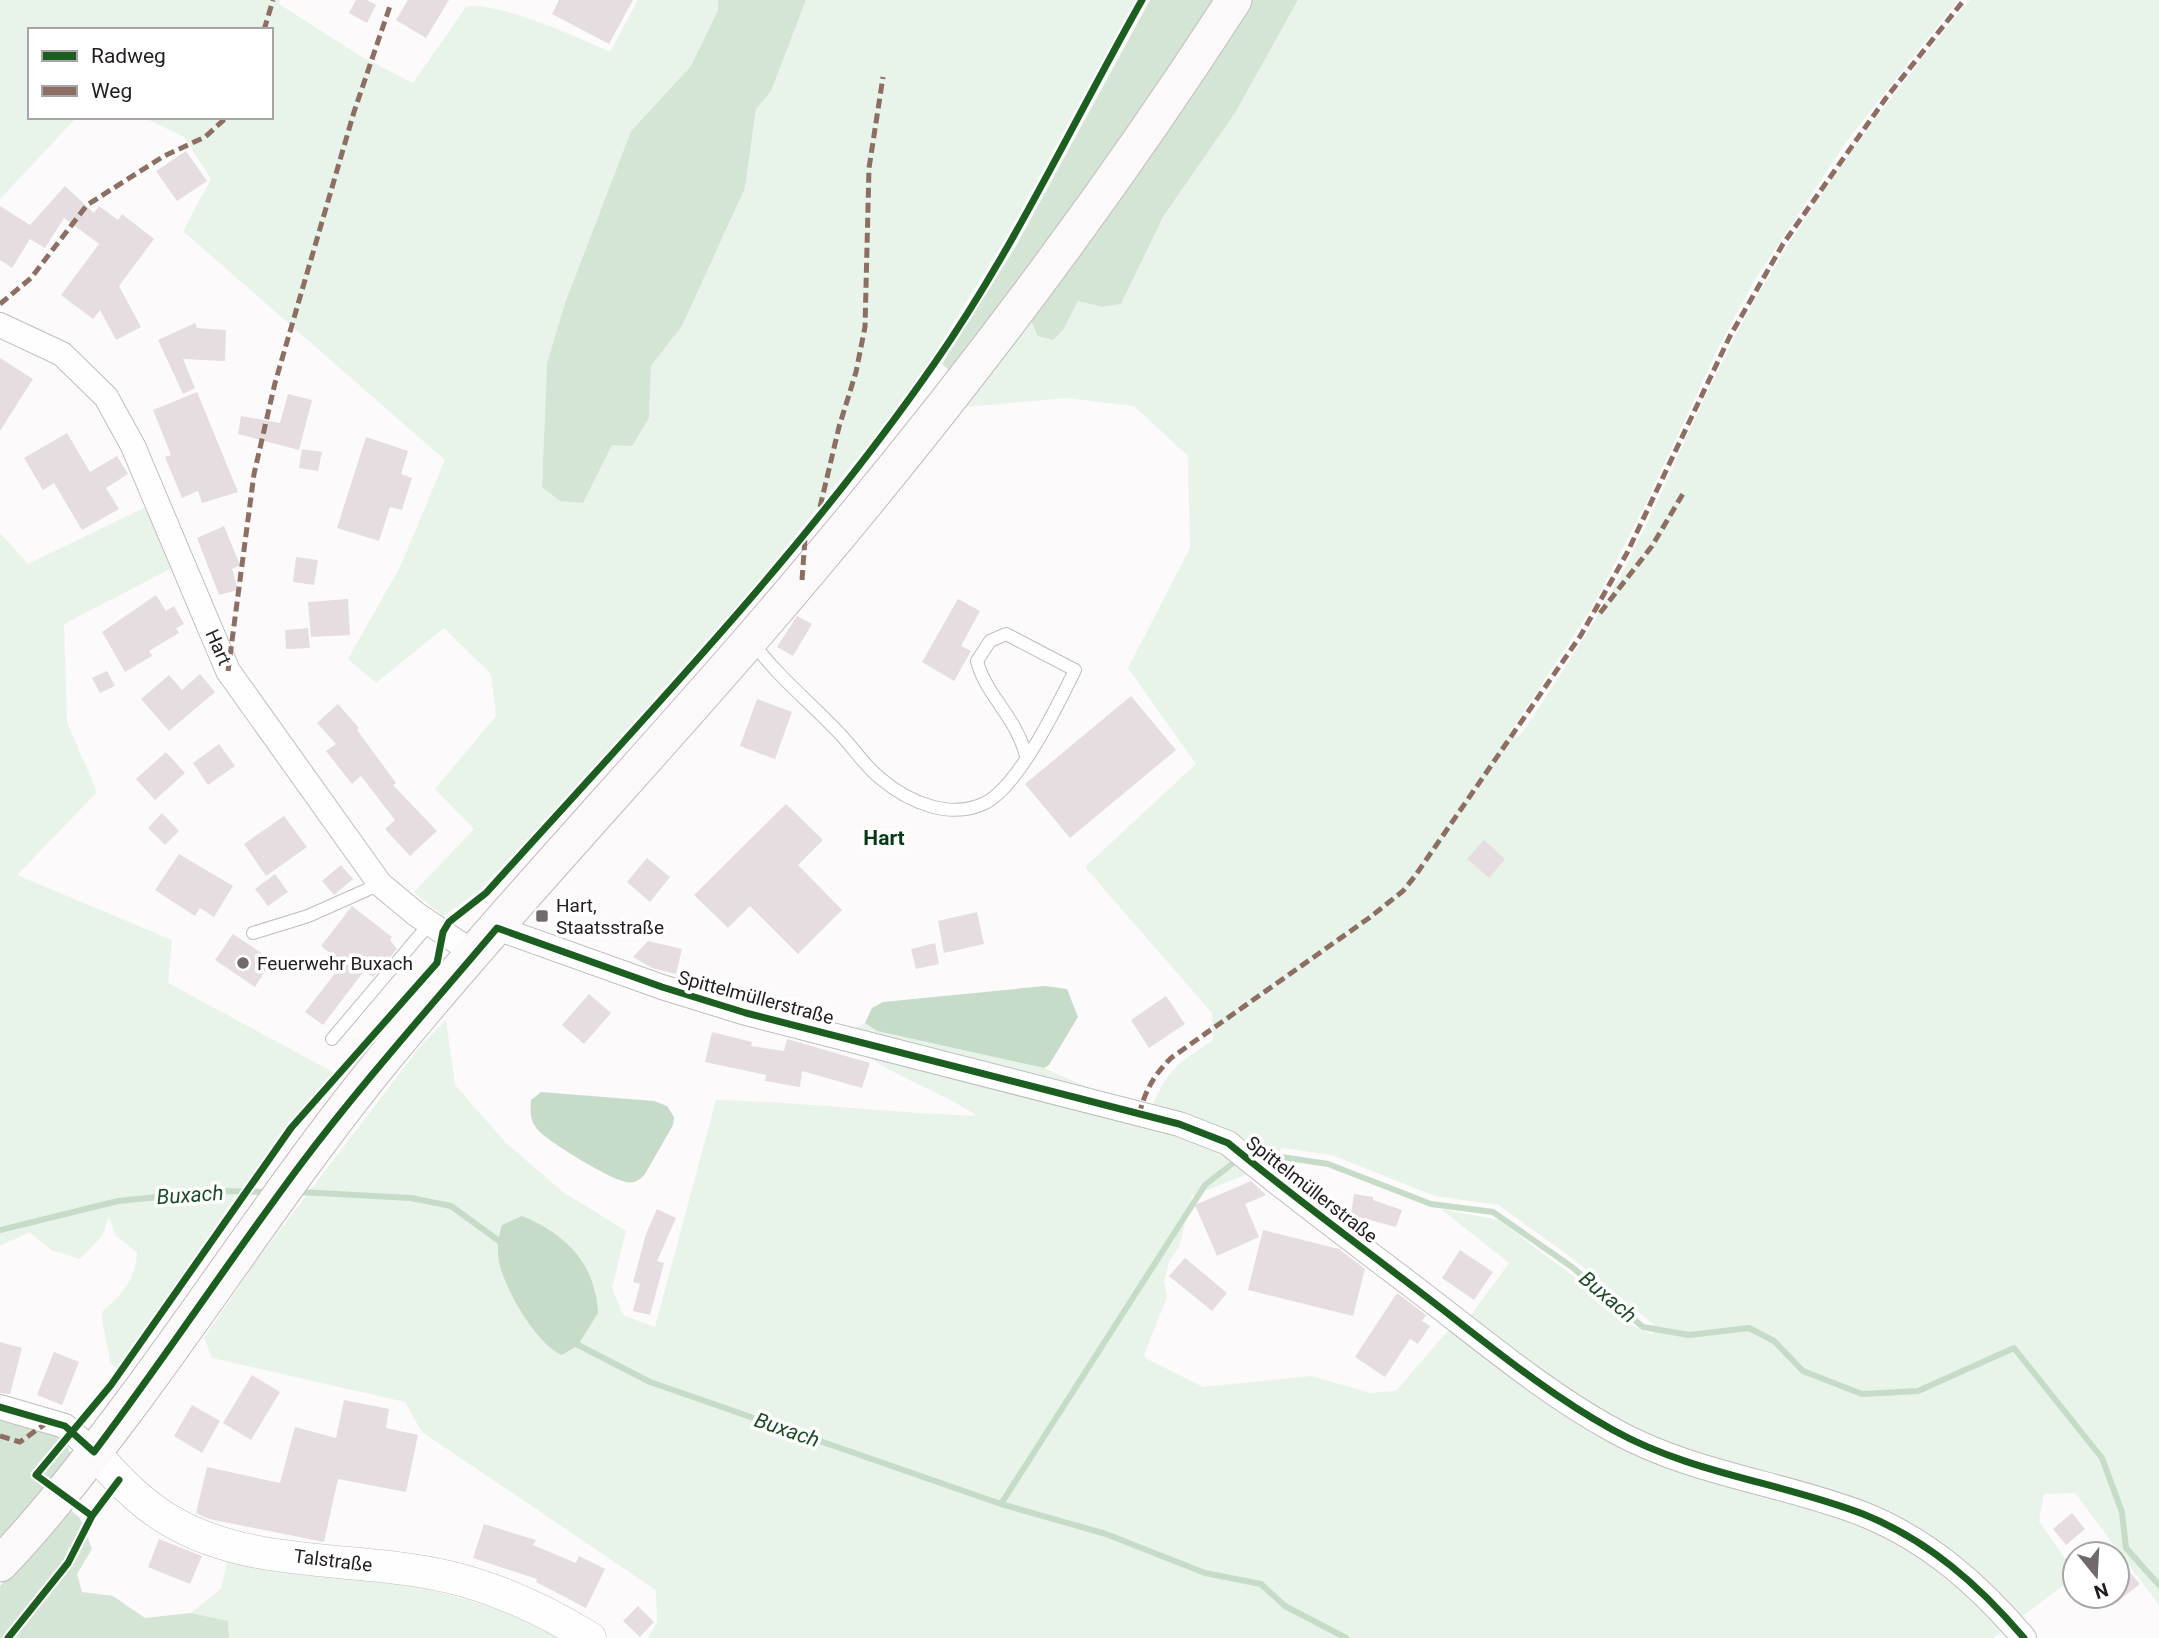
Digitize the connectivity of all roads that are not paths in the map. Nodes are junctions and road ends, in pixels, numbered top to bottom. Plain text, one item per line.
1 (1234, 0) edge
2 (0, 325) edge
3 (751, 640) junction
4 (1027, 756) junction
5 (380, 884) junction
6 (430, 923) junction
7 (498, 928) junction
8 (253, 933) dead end
9 (475, 954) junction
10 (332, 1039) dead end
11 (0, 1407) edge
12 (94, 1452) junction
13 (0, 1564) edge
14 (590, 1638) edge
15 (2024, 1638) edge

1 - 3 main road
2 - 5 street, Hart
3 - 4 lane
3 - 7 main road
4 - 4 lane
5 - 6 street, Hart
5 - 8 lane
6 - 9 street, Hart
6 - 10 lane
7 - 9 main road
7 - 15 street, Spittelmüllerstraße
9 - 12 main road
11 - 12 street
12 - 13 main road
12 - 14 street, Talstraße

